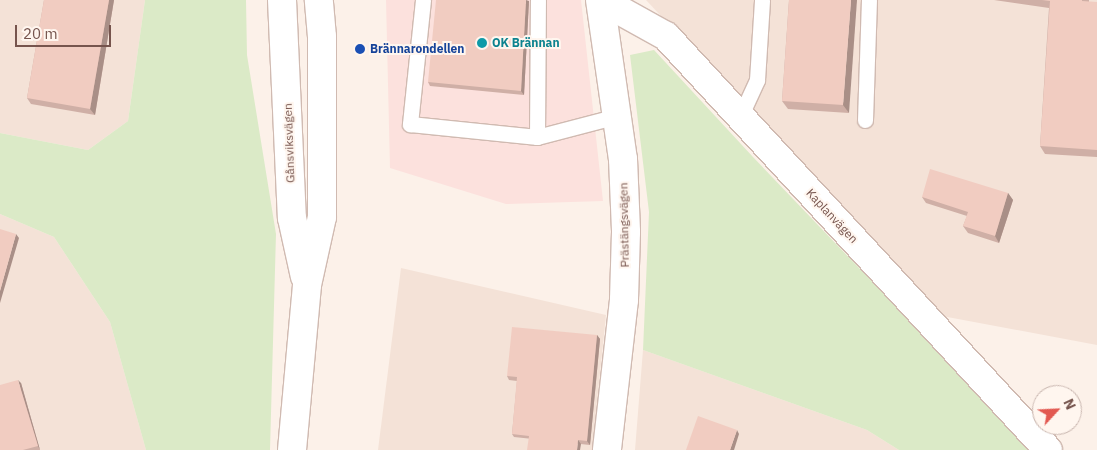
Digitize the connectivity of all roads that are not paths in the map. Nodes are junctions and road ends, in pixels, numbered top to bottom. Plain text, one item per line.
1 (282, 0) edge
2 (319, 0) edge
3 (423, 0) edge
4 (538, 0) edge
5 (601, 0) edge
6 (762, 0) edge
7 (869, 0) edge
8 (617, 116) junction
9 (740, 117) junction
10 (865, 120) dead end
11 (537, 137) junction
12 (307, 285) junction
13 (292, 450) edge
14 (608, 450) edge
15 (1048, 450) edge

1 - 12 street, Gånsviksvägen
2 - 12 street, Gånsviksvägen
3 - 11 lane
4 - 11 lane
5 - 8 street, Prästängsvägen
5 - 9 street, Kaplanvägen
6 - 9 lane
7 - 10 lane
8 - 11 lane
8 - 14 street, Prästängsvägen
9 - 15 street, Kaplanvägen
12 - 13 street, Gånsviksvägen

